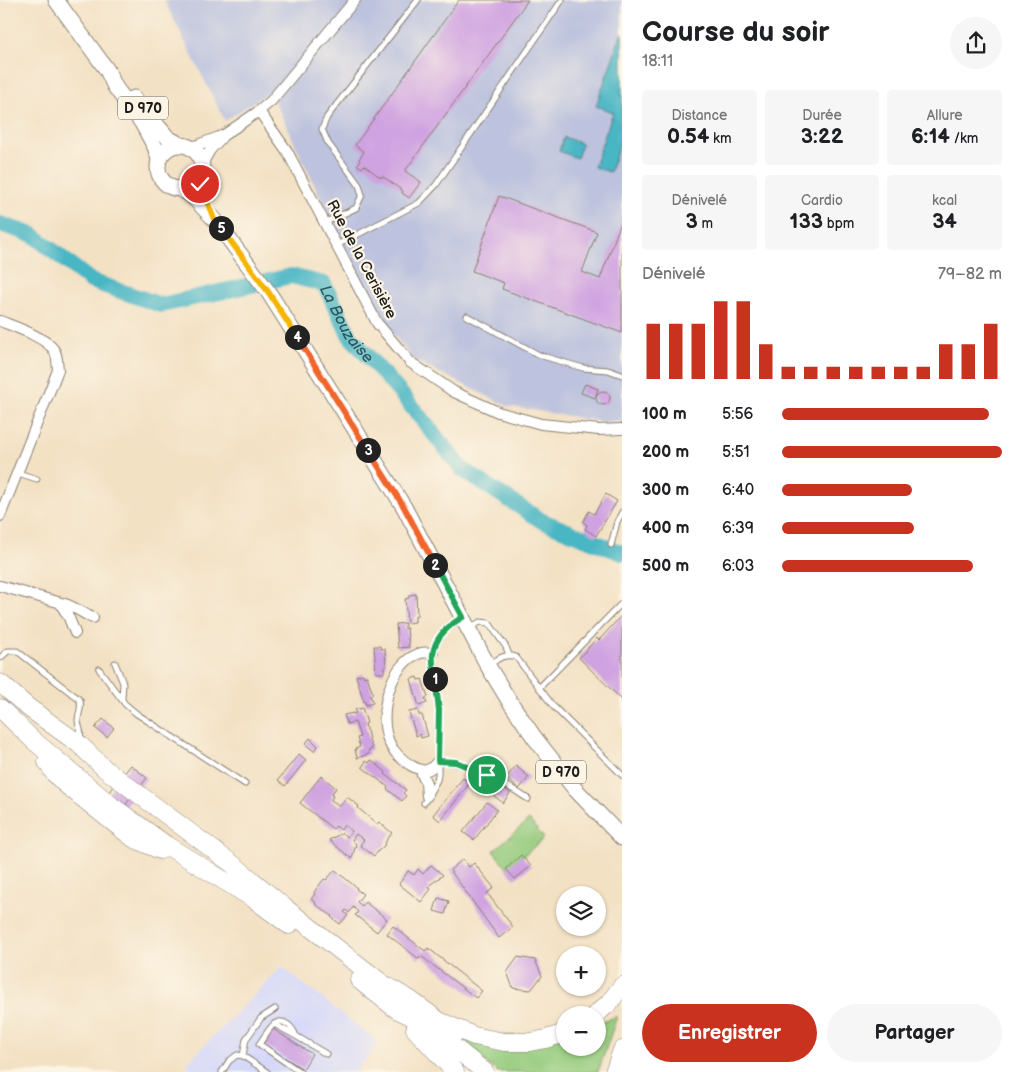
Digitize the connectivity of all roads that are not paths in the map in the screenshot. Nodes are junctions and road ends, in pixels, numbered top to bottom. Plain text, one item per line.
1 (56, 0) edge
2 (355, 0) edge
3 (418, 0) edge
4 (562, 0) edge
5 (107, 70) junction
6 (259, 111) junction
7 (224, 135) junction
8 (185, 146) junction
9 (160, 159) junction
10 (201, 169) junction
11 (179, 189) junction
12 (214, 219) junction
13 (324, 223) junction
14 (336, 246) junction
15 (467, 316) dead end
16 (0, 321) edge
17 (622, 375) edge
18 (622, 428) edge
19 (17, 472) junction
20 (37, 479) dead end
21 (622, 512) edge
22 (0, 516) edge
23 (611, 545) dead end
24 (0, 586) edge
25 (622, 603) edge
26 (61, 604) junction
27 (93, 618) dead end
28 (466, 622) junction
29 (75, 633) dead end
30 (433, 653) junction
31 (509, 654) junction
32 (0, 658) edge
33 (115, 663) dead end
34 (488, 666) junction
35 (99, 669) dead end
36 (0, 683) edge
37 (539, 688) junction
38 (122, 698) junction
39 (0, 708) edge
40 (79, 744) junction
41 (438, 761) junction
42 (420, 770) junction
43 (622, 775) edge
44 (245, 784) dead end
45 (528, 799) dead end
46 (426, 800) joint
47 (622, 838) edge
48 (383, 984) junction
49 (622, 986) edge
50 (606, 1006) edge
51 (275, 1009) dead end
52 (396, 1009) junction
53 (556, 1036) edge
54 (447, 1042) junction
55 (622, 1050) edge
56 (326, 1054) dead end
57 (243, 1056) junction
58 (222, 1072) edge
59 (267, 1072) edge
60 (300, 1072) edge
61 (455, 1072) edge
62 (485, 1072) edge
63 (614, 1072) edge

1 - 5 main road, D 970
2 - 6 street
3 - 13 lane
4 - 14 lane
5 - 8 main road, D 970
5 - 9 main road, D 970
6 - 7 street
6 - 13 street, Rue de la Cerisière
7 - 8 street
7 - 10 street
8 - 9 main road
8 - 10 main road
9 - 11 main road
10 - 11 main road
10 - 12 main road, D 970
11 - 12 main road, D 970
12 - 28 main road, D 970
13 - 14 street, Rue de la Cerisière
14 - 18 street, Rue de la Cerisière
15 - 17 lane
16 - 19 street
19 - 20 lane
19 - 22 street
21 - 23 lane
24 - 26 street
25 - 37 lane
26 - 27 street
26 - 29 street
28 - 30 lane
28 - 31 lane
28 - 34 main road, D 970
30 - 41 lane
30 - 42 street
31 - 34 lane
31 - 37 lane
32 - 40 lane
33 - 38 lane
34 - 47 main road, D 970
35 - 38 lane
36 - 40 highway
37 - 43 lane
38 - 44 lane
39 - 52 highway
40 - 48 highway
41 - 42 street
41 - 45 lane
41 - 46 lane
42 - 46 street
48 - 53 highway
48 - 54 highway
49 - 50 highway
51 - 57 lane
52 - 54 highway
52 - 61 highway
54 - 62 highway
55 - 63 highway
56 - 60 lane
57 - 58 lane
57 - 59 lane

